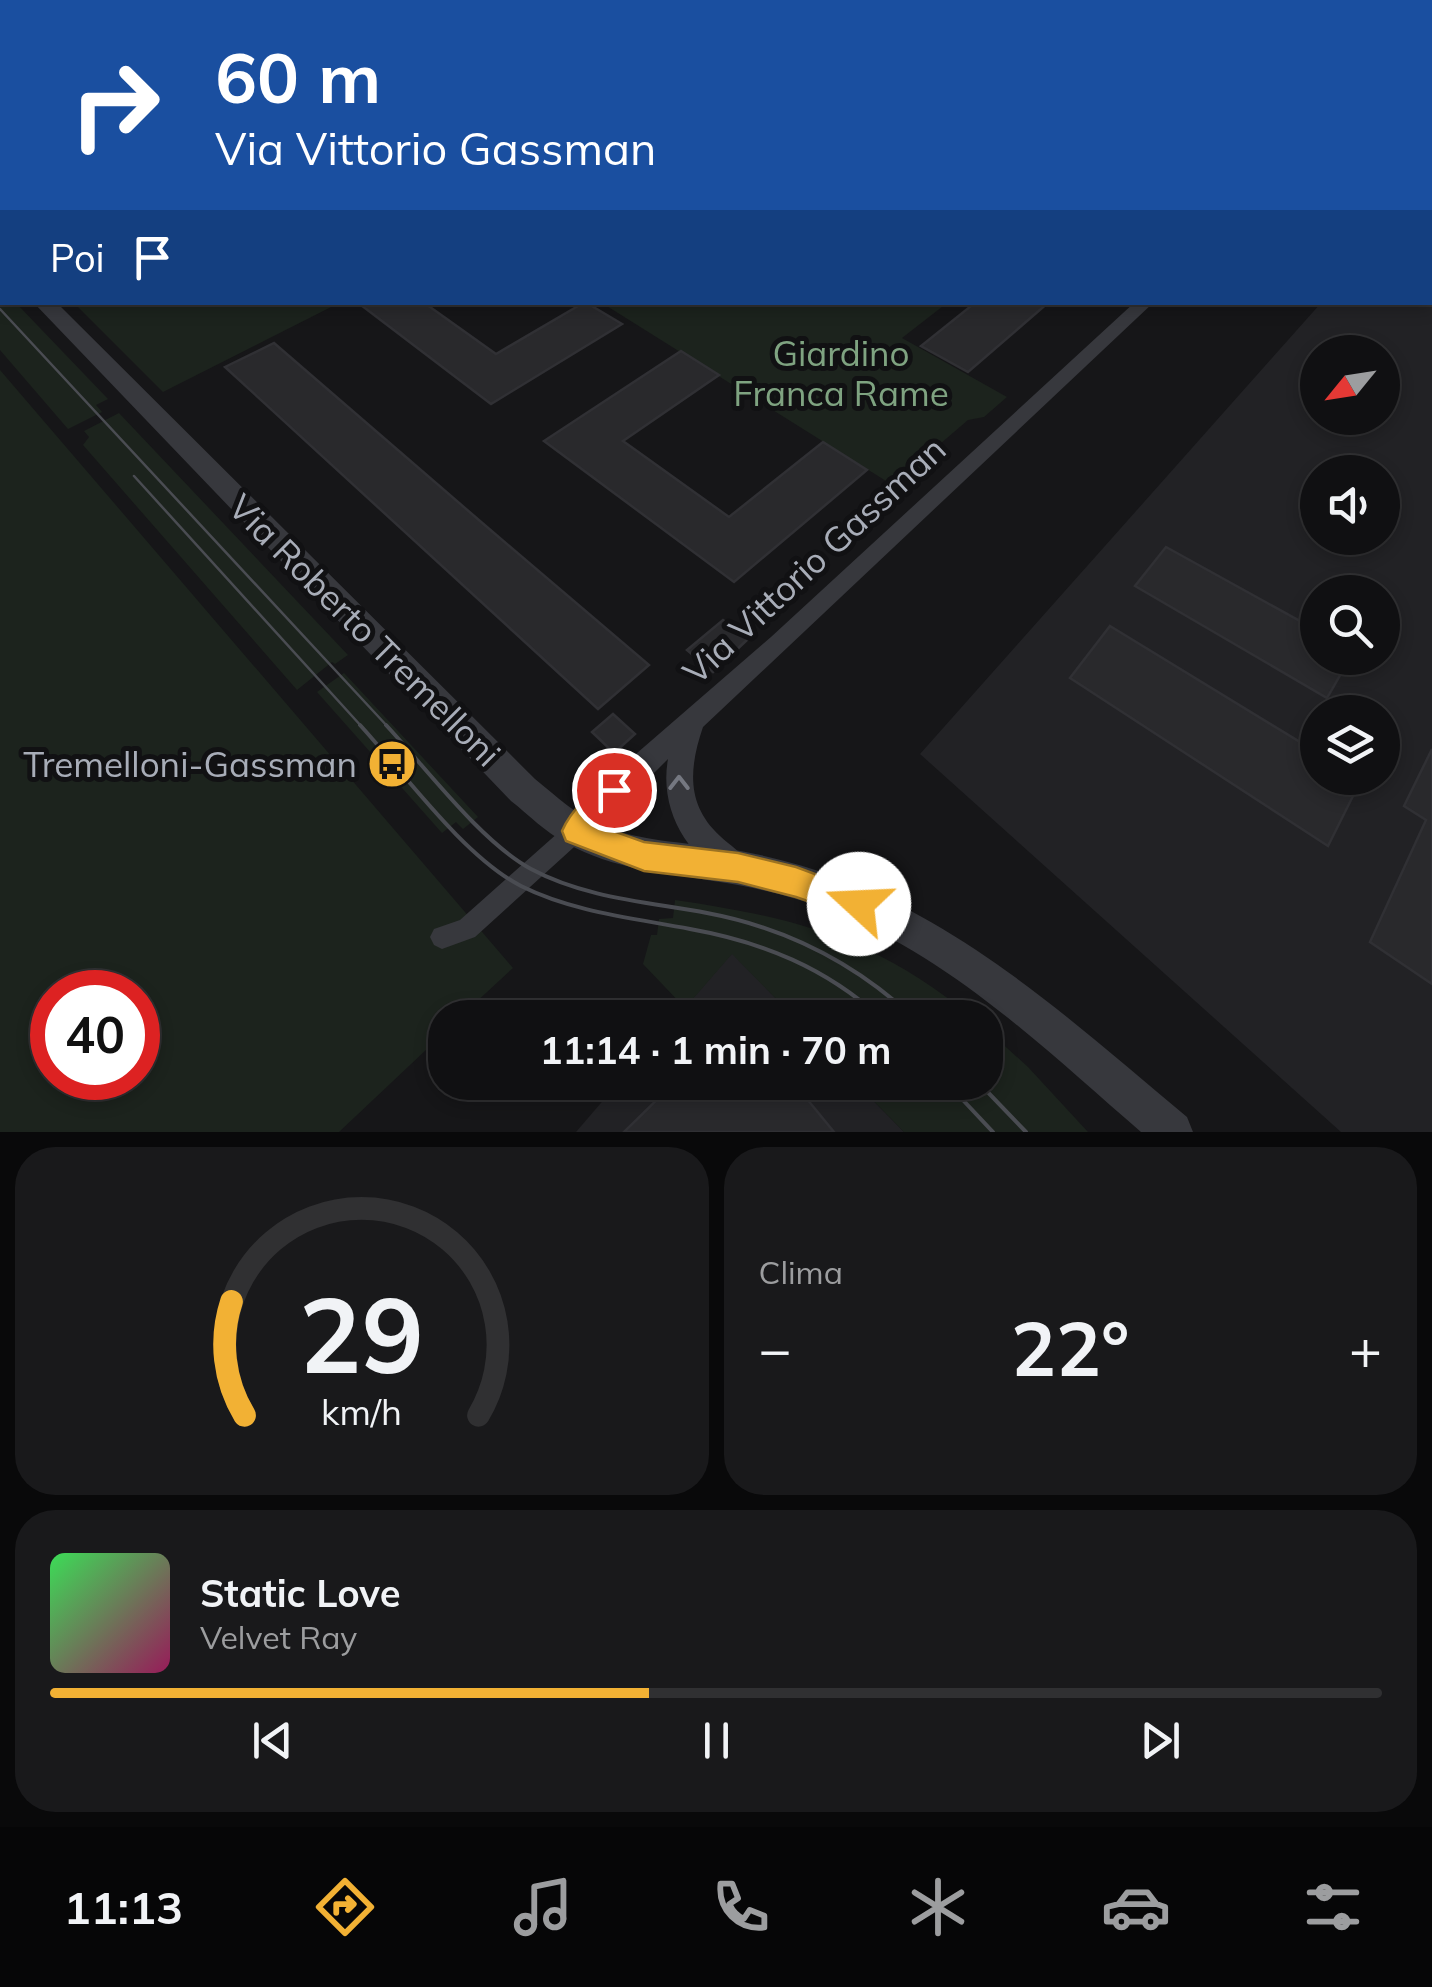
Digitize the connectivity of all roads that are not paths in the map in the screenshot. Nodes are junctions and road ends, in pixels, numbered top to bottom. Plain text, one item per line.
1 (46, 305) edge
2 (1143, 305) edge
3 (694, 717) junction
4 (576, 831) junction
5 (738, 868) junction
6 (442, 937) dead end
7 (1060, 1038) junction
8 (1140, 1132) edge
9 (1172, 1132) edge

1 - 4 street, Via Roberto Tremelloni
2 - 3 street, Via Vittorio Gassman
3 - 4 street, Via Vittorio Gassman
5 -> 3 street, Via Roberto Tremelloni
4 - 5 street, Via Roberto Tremelloni
4 - 6 street
5 - 7 street, Via Roberto Tremelloni
7 - 8 street
7 - 9 street, Via Roberto Tremelloni

